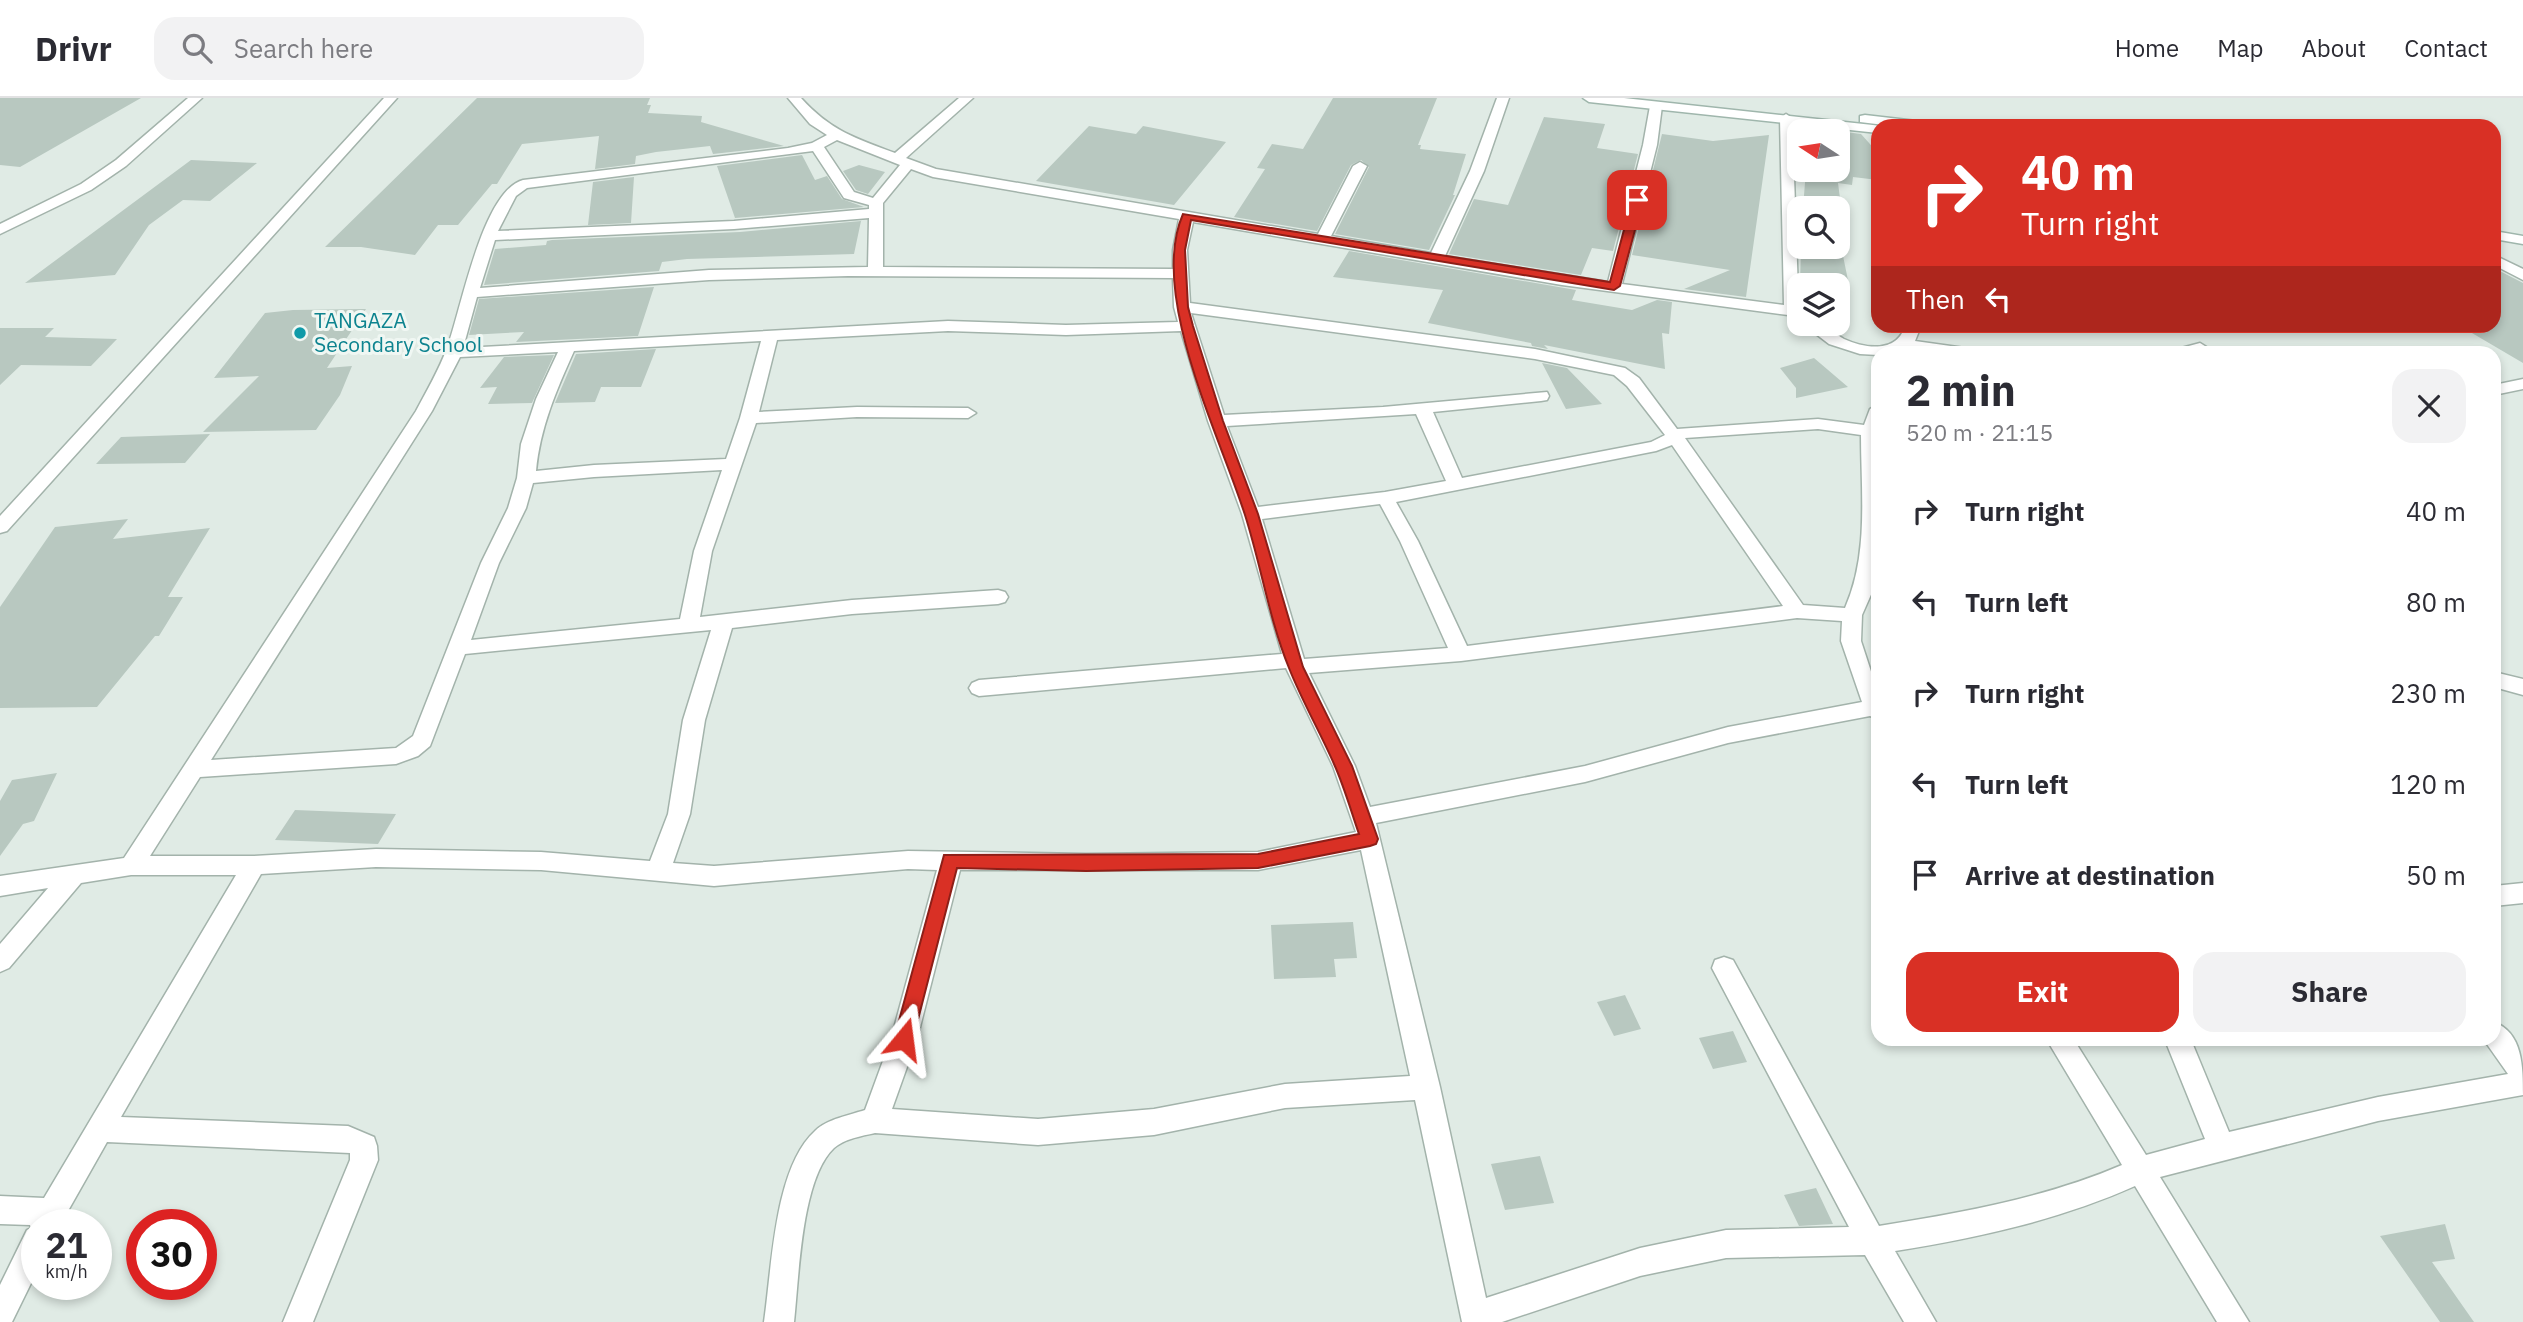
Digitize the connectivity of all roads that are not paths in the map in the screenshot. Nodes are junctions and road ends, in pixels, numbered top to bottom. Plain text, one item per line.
1 (196, 98) edge
2 (391, 98) edge
3 (794, 98) edge
4 (967, 98) edge
5 (1503, 98) edge
6 (1589, 98) edge
7 (1658, 102) edge
8 (1787, 109) edge
9 (1871, 119) edge
10 (1871, 127) edge
11 (836, 135) junction
12 (816, 146) junction
13 (903, 160) junction
14 (1360, 166) dead end
15 (876, 208) junction
16 (1186, 216) junction
17 (2501, 226) edge
18 (0, 230) edge
19 (2523, 231) edge
20 (2501, 235) edge
21 (490, 236) junction
22 (1323, 238) junction
23 (2523, 240) edge
24 (1437, 257) junction
25 (2501, 263) edge
26 (875, 271) junction
27 (1793, 273) edge
28 (1180, 274) junction
29 (2523, 275) edge
30 (1614, 286) junction
31 (470, 293) junction
32 (1787, 312) edge
33 (1184, 317) junction
34 (1912, 333) edge
35 (771, 334) junction
36 (1829, 336) edge
37 (1906, 345) joint
38 (1913, 346) edge
39 (567, 349) junction
40 (1871, 351) edge
41 (453, 353) junction
42 (2523, 384) edge
43 (2501, 389) edge
44 (1541, 396) dead end
45 (1422, 407) junction
46 (968, 413) dead end
47 (749, 418) junction
48 (1217, 421) junction
49 (1871, 432) edge
50 (1675, 437) junction
51 (733, 464) junction
52 (526, 478) junction
53 (1456, 484) junction
54 (1385, 498) junction
55 (1251, 514) junction
56 (0, 527) edge
57 (1871, 565) edge
58 (998, 597) dead end
59 (1797, 611) junction
60 (1852, 615) junction
61 (724, 622) junction
62 (689, 626) junction
63 (458, 648) junction
64 (1461, 654) junction
65 (1294, 663) junction
66 (2501, 682) edge
67 (2523, 687) edge
68 (979, 688) dead end
69 (1871, 699) edge
70 (1871, 710) edge
71 (195, 769) junction
72 (1366, 828) junction
73 (951, 860) junction
74 (131, 866) junction
75 (254, 866) junction
76 (658, 872) junction
77 (74, 875) junction
78 (0, 886) edge
79 (2523, 892) edge
80 (2501, 895) edge
81 (0, 961) edge
82 (1724, 968) dead end
83 (2501, 1043) edge
84 (2064, 1046) edge
85 (2180, 1046) edge
86 (2523, 1073) edge
87 (2523, 1081) edge
88 (1427, 1087) junction
89 (875, 1120) junction
90 (99, 1129) junction
91 (2222, 1147) junction
92 (2140, 1170) junction
93 (53, 1209) edge
94 (0, 1210) edge
95 (21, 1214) edge
96 (1872, 1241) junction
97 (21, 1273) edge
98 (0, 1316) edge
99 (1477, 1319) edge
100 (298, 1322) edge
101 (779, 1322) edge
102 (1921, 1322) edge
103 (2234, 1322) edge

1 - 18 street
2 - 56 street
3 - 11 street
4 - 13 street
5 - 24 street
6 - 7 street
7 - 8 street
7 - 30 street
8 - 9 street
8 - 10 street
8 - 27 street
11 - 12 street
11 - 13 street
12 - 15 street
12 - 21 street
13 - 15 street
13 - 16 street
14 - 22 street
15 - 21 street
15 - 26 street
16 - 22 street
16 - 28 street
17 - 19 street
20 - 23 street
21 - 31 street
22 - 24 street
24 - 30 street
25 - 29 street
26 - 28 street
26 - 31 street
28 - 33 street
30 - 32 street
31 - 41 street
33 - 35 street
33 - 48 street
33 - 50 street
34 - 37 street
35 - 39 street
35 - 47 street
36 - 40 street
37 - 38 street
39 - 41 street
39 - 52 street
41 - 71 street
42 - 43 street
44 - 45 street
45 - 48 street
45 - 53 street
46 - 47 street
47 - 51 street
48 - 55 street
49 - 50 street
50 - 53 street
50 - 59 street
51 - 52 street
51 - 62 street
52 - 63 street
53 - 54 street
54 - 55 street
54 - 64 street
55 - 65 street
57 - 60 street
58 - 61 street
59 - 60 street
59 - 64 street
60 - 69 street
61 - 62 street
61 - 76 street
62 - 63 street
63 - 71 street
64 - 65 street
65 - 68 street
65 - 72 street
66 - 67 street
70 - 72 street
71 - 74 street
72 - 73 street
72 - 88 street
73 - 76 street
73 - 89 street
74 - 75 street
74 - 77 street
75 - 76 street
75 - 90 street
77 - 78 street
77 - 81 street
79 - 80 street
82 - 96 street
83 - 86 street
84 - 92 street
85 - 91 street
87 - 91 street
88 - 89 street
88 - 99 street
89 - 101 street
90 - 93 street
90 - 100 street
91 - 92 street
92 - 96 street
92 - 103 street
94 - 95 street
96 - 99 street
96 - 102 street
97 - 98 street

